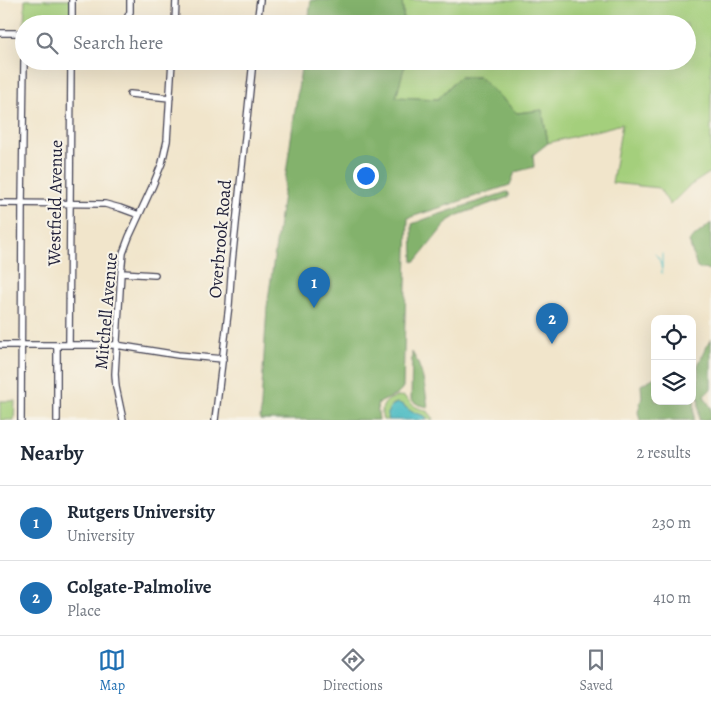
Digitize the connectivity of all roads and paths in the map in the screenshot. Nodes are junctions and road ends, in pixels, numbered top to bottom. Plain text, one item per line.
1 (72, 0) edge
2 (130, 0) edge
3 (176, 0) edge
4 (260, 0) edge
5 (72, 15) edge
6 (128, 15) edge
7 (175, 15) edge
8 (258, 15) edge
9 (0, 33) edge
10 (15, 33) edge
11 (24, 70) edge
12 (71, 70) edge
13 (172, 70) edge
14 (252, 70) edge
15 (130, 94) dead end
16 (170, 98) junction
17 (0, 203) edge
18 (22, 203) junction
19 (70, 204) junction
20 (139, 216) junction
21 (121, 273) junction
22 (155, 275) dead end
23 (0, 345) edge
24 (22, 345) junction
25 (57, 345) junction
26 (68, 345) junction
27 (116, 346) junction
28 (222, 359) junction
29 (21, 420) edge
30 (57, 420) edge
31 (123, 420) edge
32 (215, 420) edge

1 - 5 street
2 - 6 street
3 - 7 street
4 - 8 street
9 - 10 street
11 - 18 street
12 - 19 street, Westfield Avenue
13 - 16 street, Mitchell Avenue
14 - 28 street, Overbrook Road
15 - 16 street
16 - 20 street, Mitchell Avenue
17 - 18 street
18 - 19 street
18 - 24 street
19 - 20 street
19 - 26 street, Westfield Avenue
20 - 21 street, Mitchell Avenue
21 - 22 street
21 - 27 street, Mitchell Avenue
23 - 24 street
24 - 25 street
24 - 29 street
25 - 26 street
25 - 30 street
26 - 27 street
27 - 28 street
27 - 31 street, Mitchell Avenue
28 - 32 street, Overbrook Road

